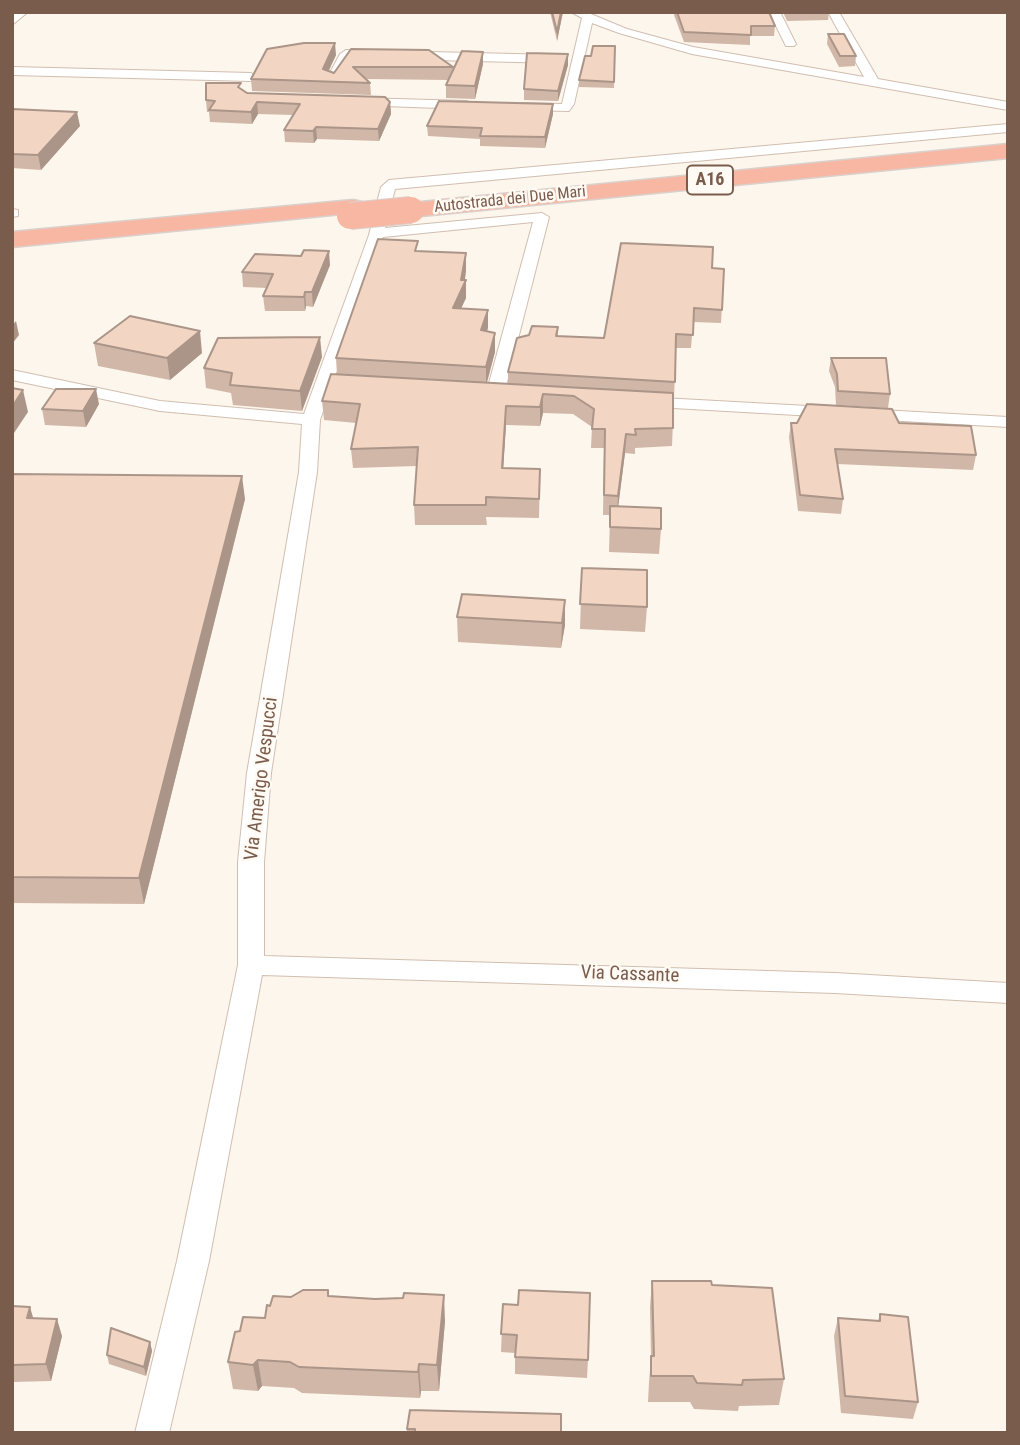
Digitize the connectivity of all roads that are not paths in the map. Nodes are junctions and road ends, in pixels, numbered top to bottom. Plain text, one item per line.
1 (23, 12) edge
2 (774, 12) edge
3 (834, 12) edge
4 (582, 15) edge
5 (12, 22) edge
6 (790, 44) dead end
7 (578, 59) junction
8 (12, 71) edge
9 (251, 77) edge
10 (332, 80) edge
11 (874, 83) junction
12 (344, 101) edge
13 (482, 106) edge
14 (510, 106) edge
15 (1008, 106) edge
16 (1008, 128) edge
17 (1008, 143) edge
18 (1008, 151) edge
19 (412, 205) junction
20 (352, 211) junction
21 (376, 233) junction
22 (12, 240) edge
23 (12, 249) edge
24 (12, 375) edge
25 (514, 395) edge
26 (625, 401) edge
27 (311, 420) junction
28 (1008, 422) edge
29 (251, 965) junction
30 (1008, 993) edge
31 (152, 1433) edge

1 - 5 street
2 - 6 street
3 - 11 street
4 - 7 street
4 - 11 street
7 - 10 street
7 - 14 street
8 - 9 street
11 - 15 street
12 - 13 street
16 - 21 street, Via Amerigo Vespucci
17 - 19 highway, Autostrada dei Due Mari / A16
18 - 19 highway, Autostrada dei Due Mari / A16
19 - 20 highway, Autostrada dei Due Mari / A16, bridge
20 - 22 highway, Autostrada dei Due Mari / A16
20 - 23 highway, Autostrada dei Due Mari / A16
21 - 25 street
21 - 27 street, Via Amerigo Vespucci
24 - 27 street
26 - 28 street
27 - 29 street, Via Amerigo Vespucci
29 - 30 street, Via Cassante
29 - 31 street, Via Amerigo Vespucci

